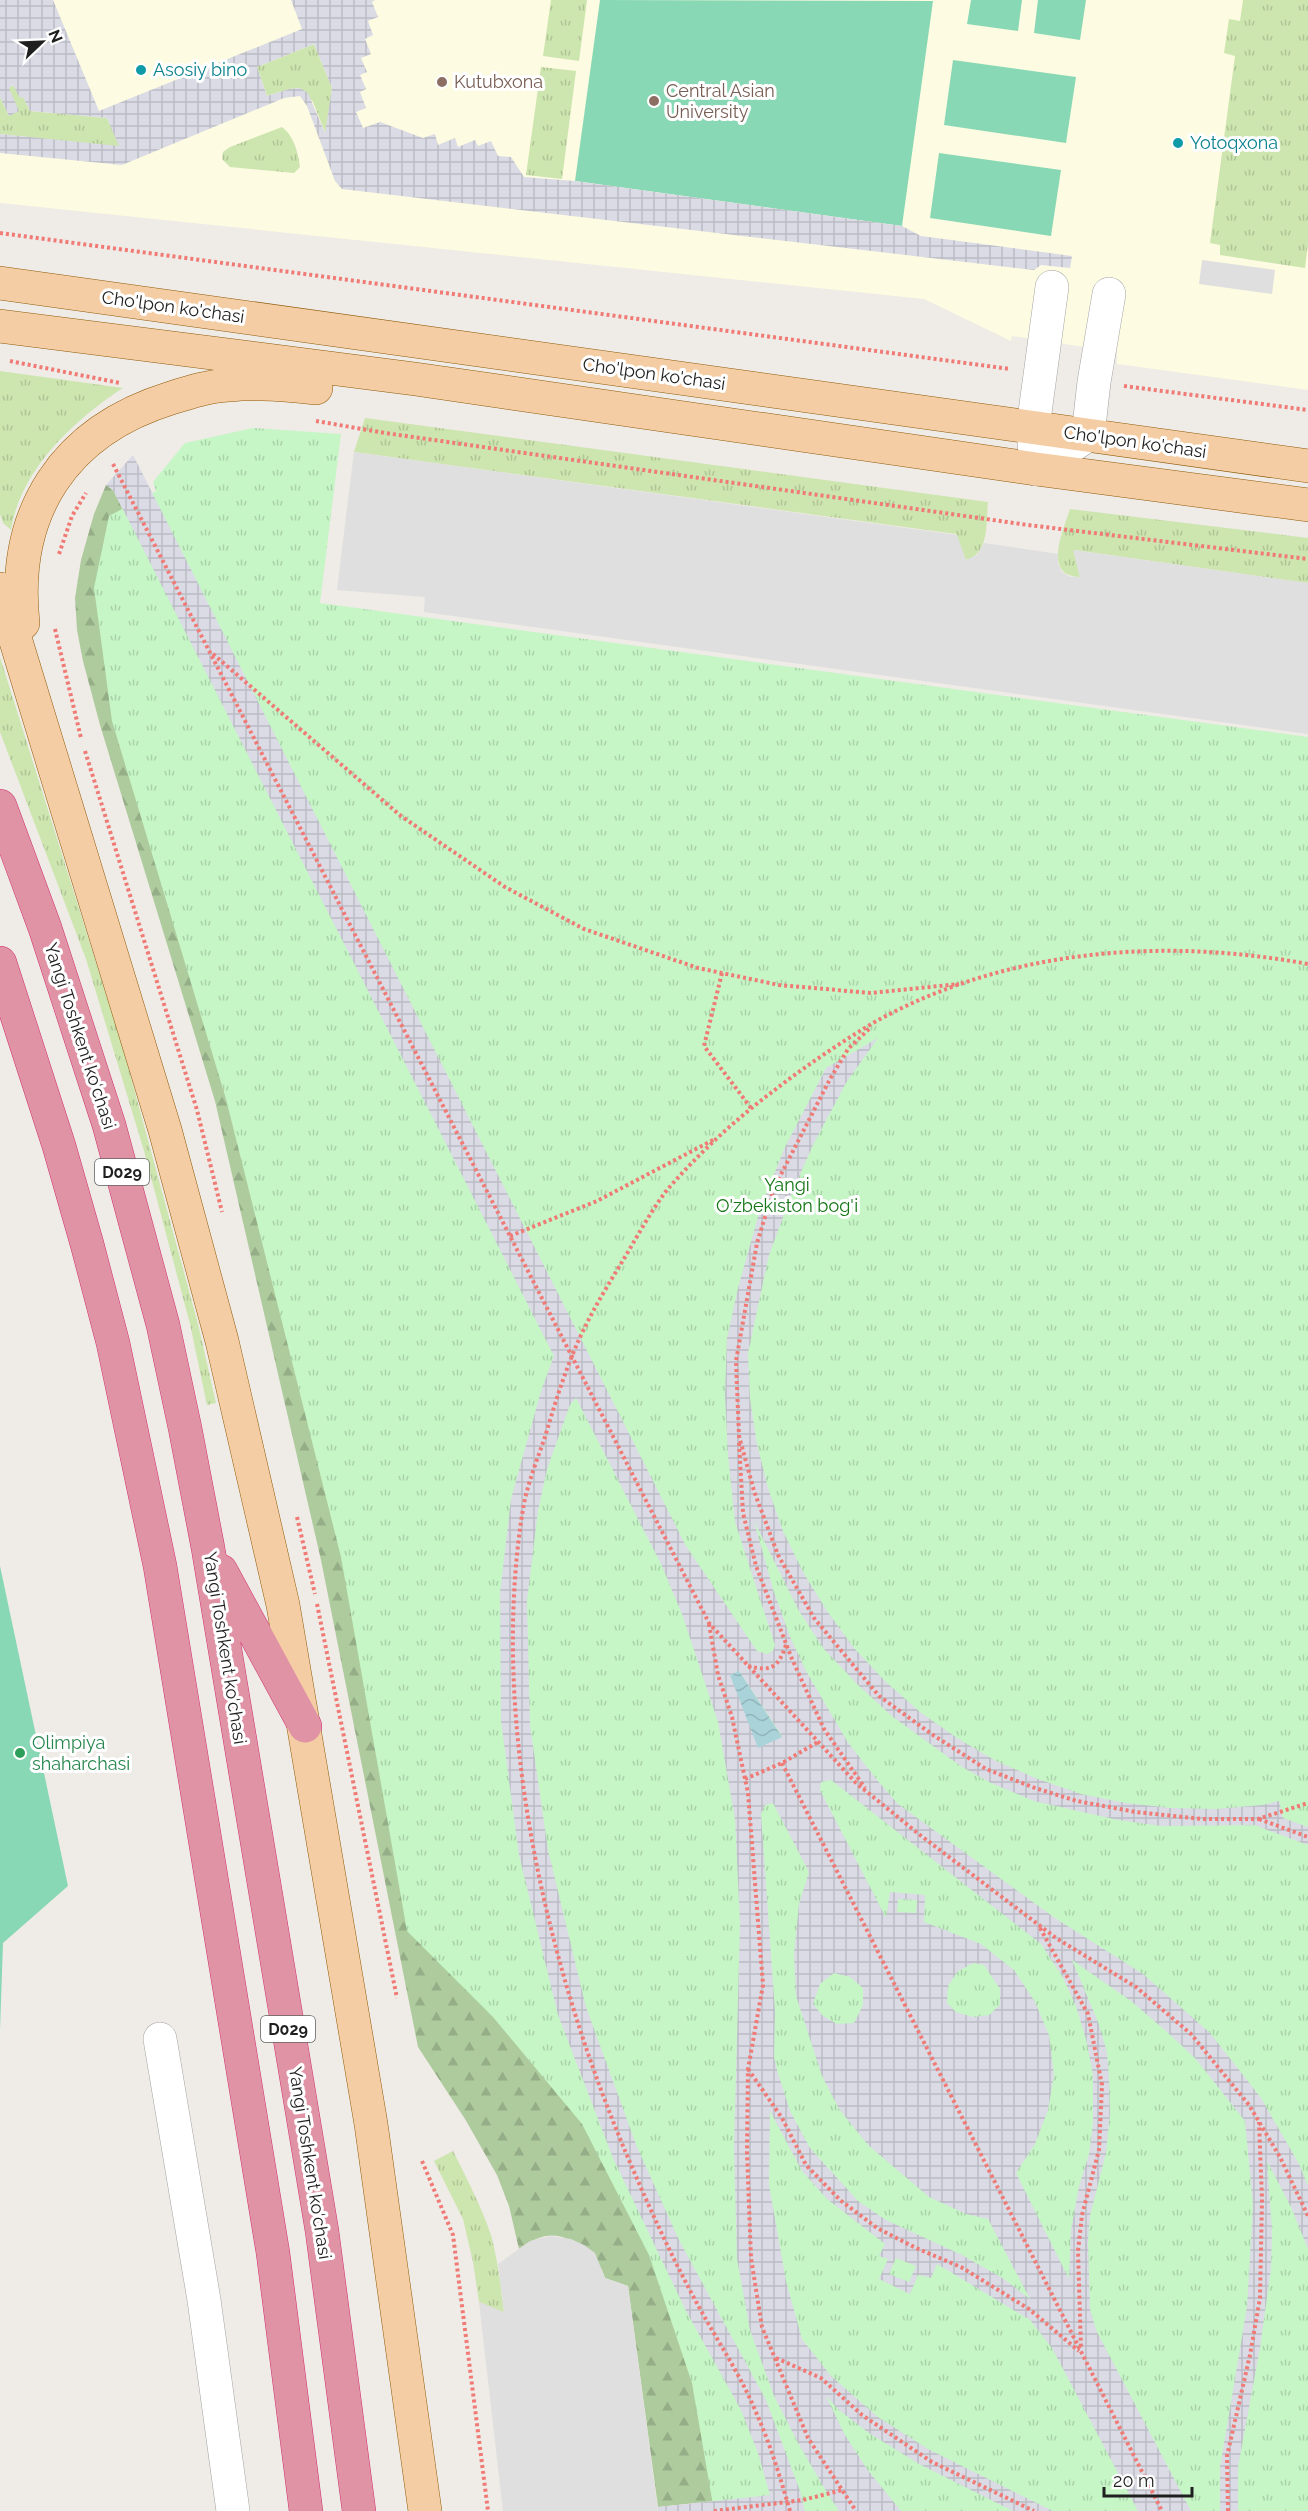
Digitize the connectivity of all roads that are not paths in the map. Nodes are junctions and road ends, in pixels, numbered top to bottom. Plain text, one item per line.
1 (0, 283) edge
2 (1052, 287) dead end
3 (1109, 294) dead end
4 (0, 326) edge
5 (565, 400) junction
6 (1033, 427) junction
7 (1088, 435) junction
8 (1308, 466) edge
9 (1036, 469) junction
10 (1308, 505) edge
11 (0, 589) edge
12 (40, 716) junction
13 (0, 806) edge
14 (0, 963) edge
15 (208, 1548) junction
16 (305, 1726) junction
17 (160, 2039) dead end
18 (232, 2511) edge
19 (306, 2511) edge
20 (359, 2511) edge
21 (425, 2511) edge

1 - 6 main road, Cho'lpon ko'chasi
2 - 6 lane
3 - 7 lane
4 - 5 main road
5 - 9 main road
5 - 12 main road
6 - 7 main road, Cho'lpon ko'chasi
6 - 9 lane
7 - 8 main road, Cho'lpon ko'chasi
7 - 9 lane
9 - 10 main road
11 - 12 main road
12 - 16 main road
13 - 15 highway, Yangi Toshkent ko‘chasi / D029
14 - 19 highway, D029
15 - 16 highway
15 - 20 highway, Yangi Toshkent ko‘chasi / D029
16 - 21 main road
17 - 18 lane

